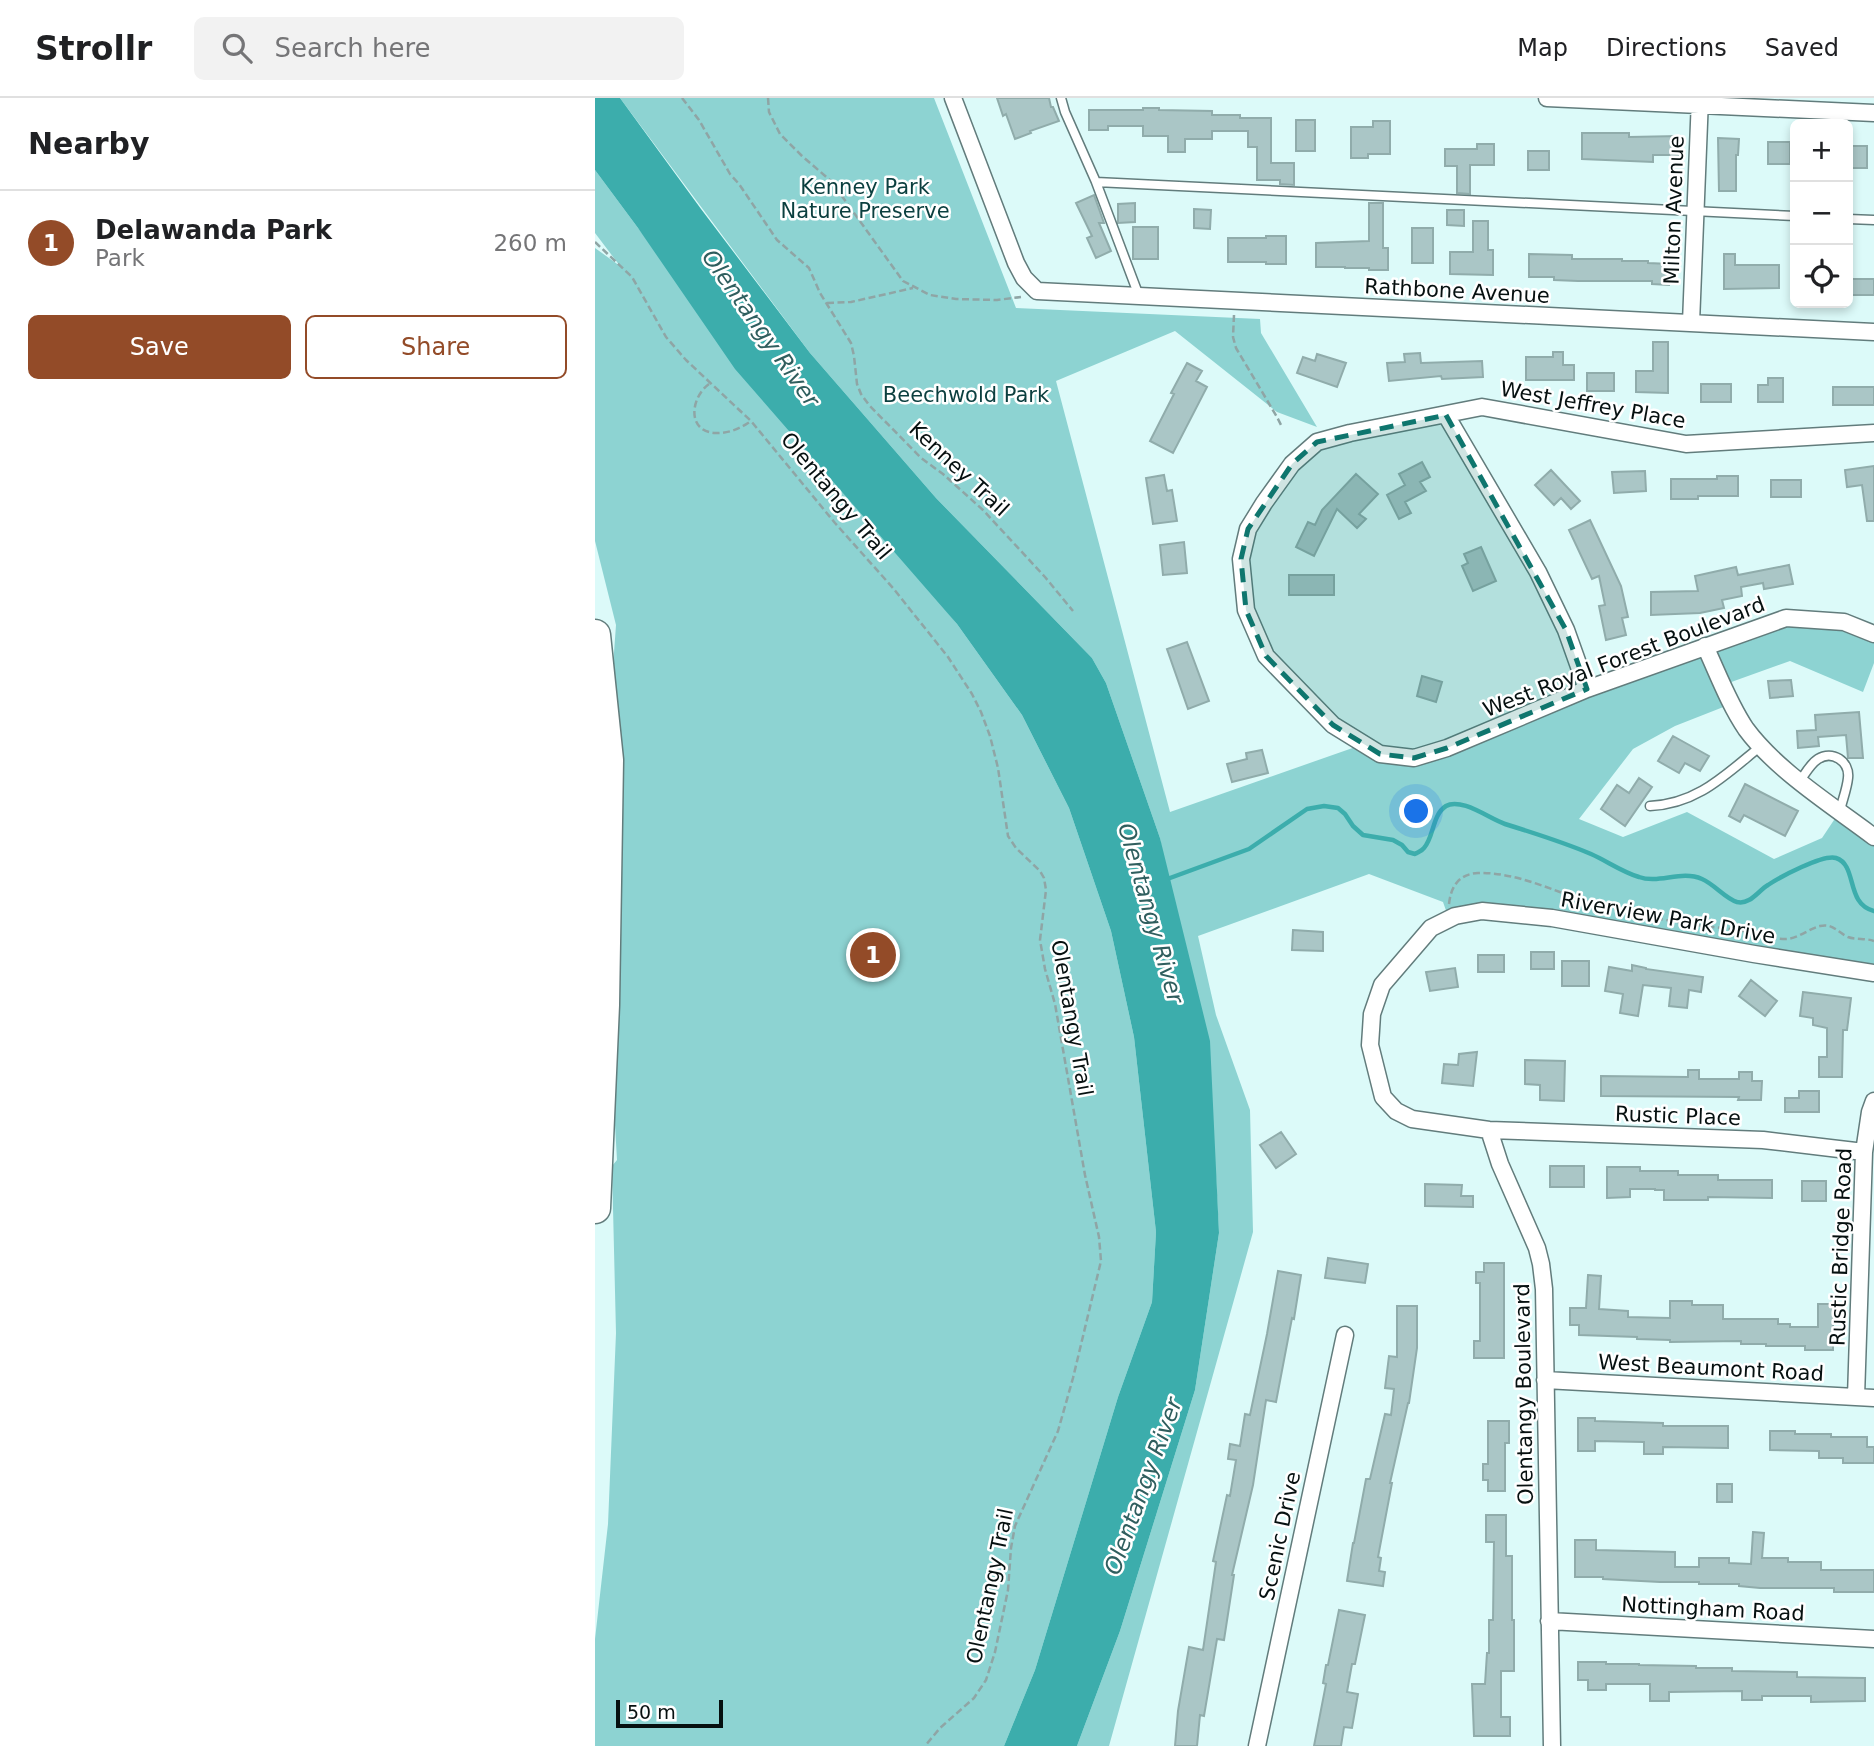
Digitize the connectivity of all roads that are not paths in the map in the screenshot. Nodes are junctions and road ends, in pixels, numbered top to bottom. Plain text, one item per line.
1 (953, 98) edge
2 (1061, 98) edge
3 (1548, 98) edge
4 (1700, 102) edge
5 (1874, 113) edge
6 (1097, 182) junction
7 (1695, 211) junction
8 (1790, 216) edge
9 (1853, 219) edge
10 (1874, 220) edge
11 (1139, 296) junction
12 (1691, 323) junction
13 (1874, 332) edge
14 (1446, 415) junction
15 (1874, 433) edge
16 (1874, 634) edge
17 (595, 635) edge
18 (1705, 646) junction
19 (1587, 689) junction
20 (1761, 746) junction
21 (1433, 753) joint
22 (1800, 781) junction
23 (1650, 806) dead end
24 (1840, 811) junction
25 (1874, 837) edge
26 (1874, 973) edge
27 (1874, 1101) edge
28 (1489, 1130) junction
29 (1864, 1152) junction
30 (595, 1208) edge
31 (1345, 1335) dead end
32 (1545, 1380) junction
33 (1856, 1397) junction
34 (1874, 1398) edge
35 (1549, 1621) junction
36 (1874, 1639) edge
37 (1257, 1746) edge
38 (1552, 1746) edge

1 - 11 street, Rathbone Avenue
2 - 6 lane
3 - 4 street
4 - 5 street
4 - 7 street, Milton Avenue
6 - 7 lane
6 - 11 lane
7 - 8 lane
7 - 12 street, Milton Avenue
9 - 10 lane
11 - 12 street, Rathbone Avenue
12 - 13 street, Rathbone Avenue
14 - 15 street, West Jeffrey Place
14 - 19 street
14 - 21 street, West Jeffrey Place
16 - 18 street, West Royal Forest Boulevard
17 - 30 highway
18 - 19 street, West Royal Forest Boulevard
18 - 20 street
19 - 21 street, West Royal Forest Boulevard
20 - 22 street
20 - 23 lane
22 - 24 street
22 - 24 lane
24 - 25 street
26 - 28 street, Riverview Park Drive
27 - 29 street, Rustic Bridge Road
28 - 29 street, Rustic Place
28 - 32 street, Olentangy Boulevard
29 - 33 street, Rustic Bridge Road
31 - 37 street, Scenic Drive
32 - 33 street, West Beaumont Road
32 - 35 street, Olentangy Boulevard
33 - 34 street, West Beaumont Road
35 - 36 street, Nottingham Road
35 - 38 street, Olentangy Boulevard

